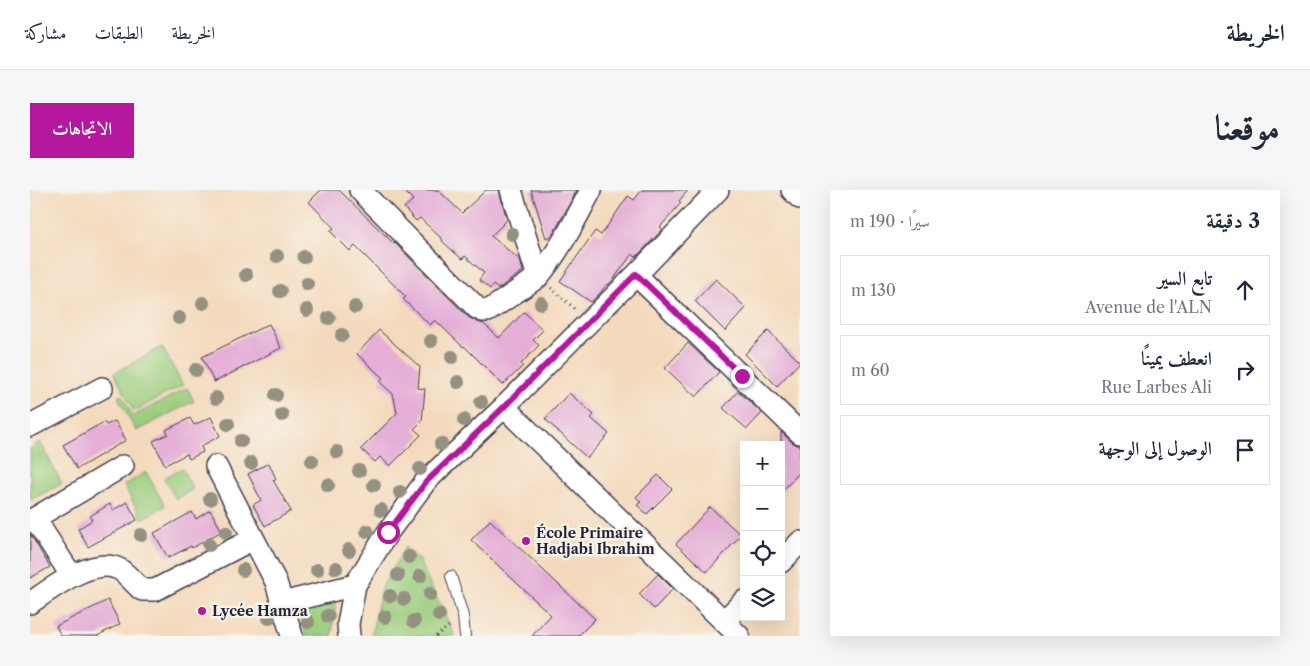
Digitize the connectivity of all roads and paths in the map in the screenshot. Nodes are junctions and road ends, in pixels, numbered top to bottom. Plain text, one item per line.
1 (360, 190) edge
2 (511, 190) edge
3 (591, 190) edge
4 (718, 190) edge
5 (792, 190) edge
6 (800, 198) edge
7 (636, 274) junction
8 (538, 277) junction
9 (589, 321) junction
10 (102, 388) dead end
11 (504, 407) junction
12 (30, 426) edge
13 (800, 433) edge
14 (123, 466) dead end
15 (216, 466) dead end
16 (33, 520) edge
17 (253, 539) junction
18 (799, 545) edge
19 (785, 558) edge
20 (72, 575) junction
21 (451, 576) dead end
22 (355, 585) junction
23 (30, 603) edge
24 (282, 603) junction
25 (740, 604) edge
26 (724, 621) junction
27 (292, 636) edge
28 (349, 636) edge
29 (465, 636) edge
30 (739, 636) edge

1 - 8 street
2 - 8 street
3 - 8 street
4 - 7 street
5 - 6 street
7 - 9 street
7 - 13 street
8 - 9 path
9 - 11 street
10 - 12 street
11 - 22 street
11 - 26 street
14 - 16 street
15 - 17 street
16 - 20 street
17 - 20 street
17 - 24 street
18 - 19 street
20 - 23 street
21 - 29 lane
22 - 24 street
22 - 28 street
24 - 27 street
25 - 26 street
26 - 30 street

